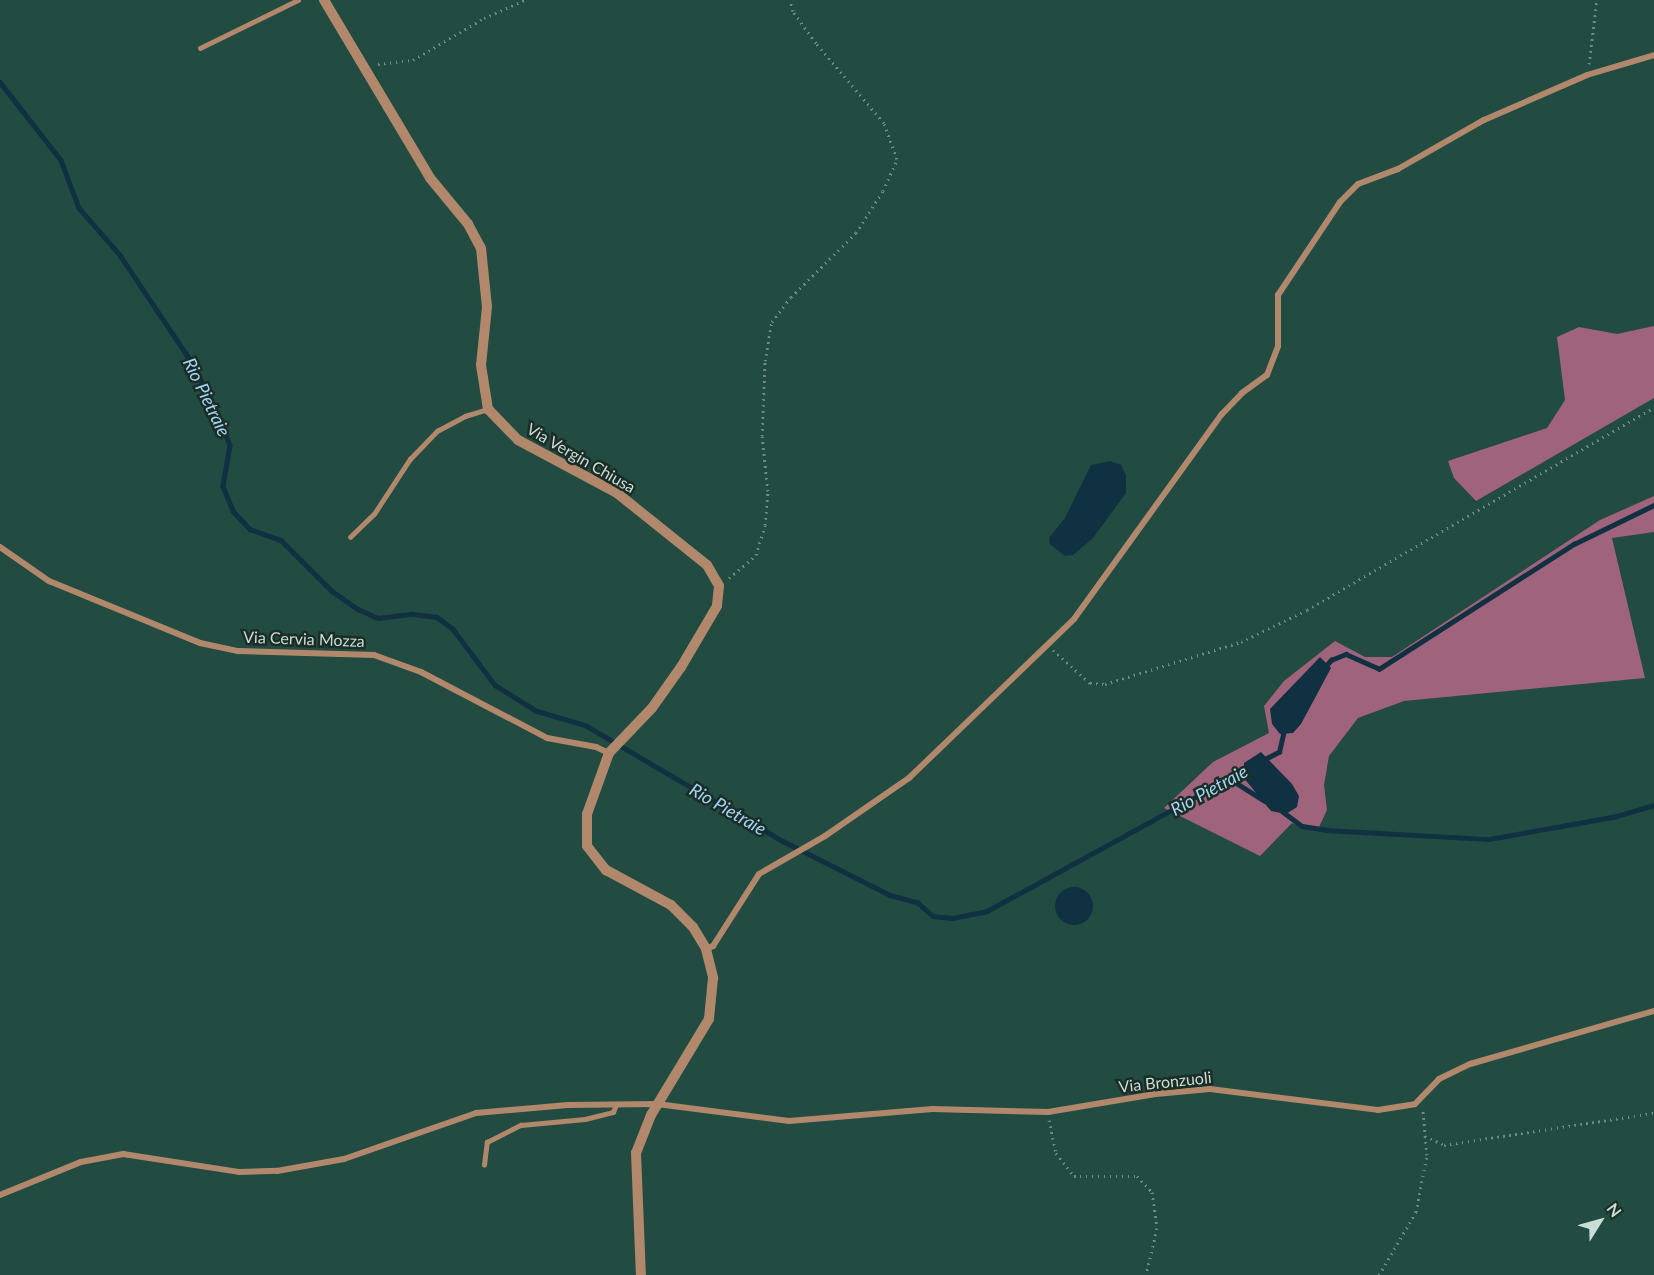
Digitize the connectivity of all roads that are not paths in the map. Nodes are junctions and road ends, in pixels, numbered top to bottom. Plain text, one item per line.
1 (298, 0) edge
2 (324, 0) edge
3 (200, 48) dead end
4 (1654, 55) edge
5 (488, 409) junction
6 (350, 537) dead end
7 (0, 547) edge
8 (609, 753) junction
9 (706, 949) junction
10 (1654, 1011) edge
11 (657, 1104) junction
12 (616, 1105) junction
13 (484, 1165) dead end
14 (0, 1195) edge
15 (642, 1275) edge

1 - 3 lane
2 - 5 street
4 - 9 street
5 - 6 lane
5 - 8 street, Via Vergin Chiusa
7 - 8 street, Via Cervia Mozza
8 - 9 street
9 - 11 street
10 - 11 street, Via Bronzuoli
11 - 12 street, Via Bronzuoli
11 - 15 street
12 - 13 lane
12 - 14 street, Via Bronzuoli

